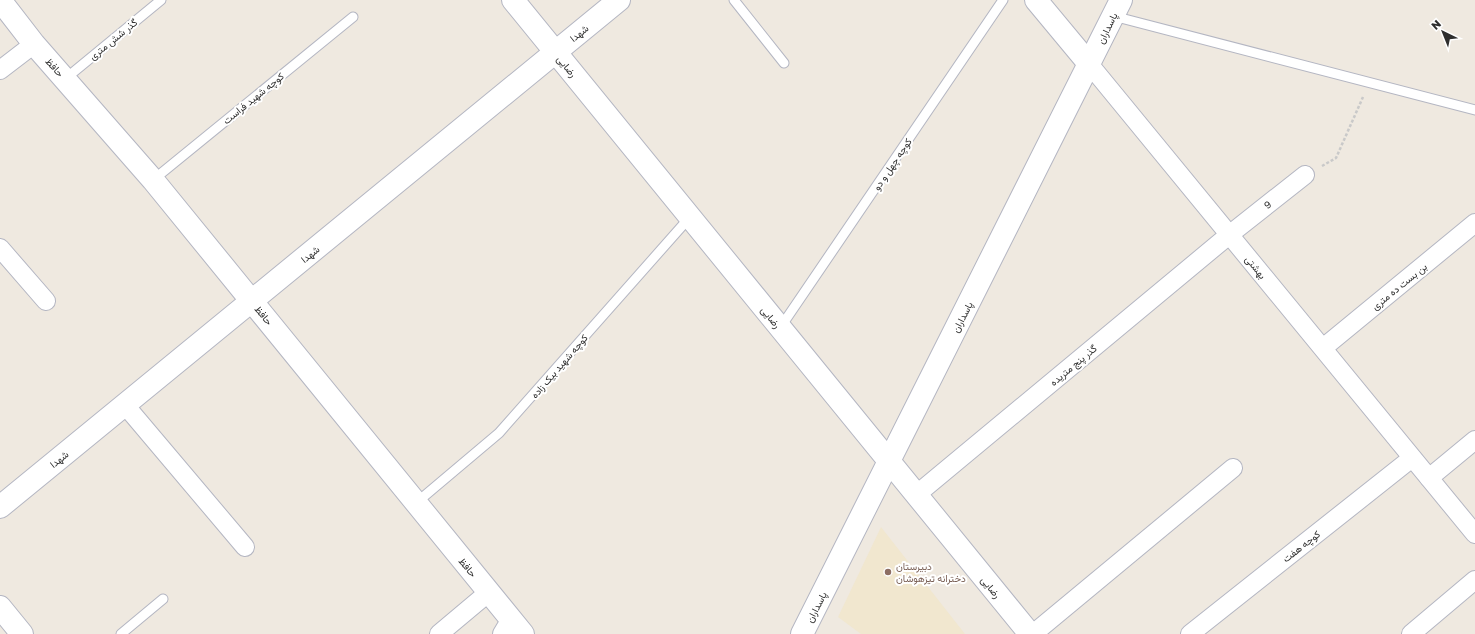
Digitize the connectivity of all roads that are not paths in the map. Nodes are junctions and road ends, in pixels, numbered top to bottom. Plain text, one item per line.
1 (0, 0) edge
2 (161, 0) edge
3 (513, 0) edge
4 (619, 0) edge
5 (734, 0) edge
6 (1003, 0) edge
7 (1036, 0) edge
8 (1117, 8) edge
9 (354, 17) dead end
10 (34, 44) junction
11 (555, 52) junction
12 (784, 62) dead end
13 (1090, 65) junction
14 (0, 70) edge
15 (65, 79) junction
16 (1475, 110) edge
17 (1305, 175) road end
18 (153, 180) junction
19 (690, 217) junction
20 (1475, 223) edge
21 (1229, 235) junction
22 (0, 248) edge
23 (46, 301) dead end
24 (252, 301) junction
25 (780, 328) junction
26 (1322, 348) junction
27 (125, 405) junction
28 (1475, 440) edge
29 (1412, 458) junction
30 (889, 462) junction
31 (1233, 468) dead end
32 (1429, 478) junction
33 (916, 495) junction
34 (416, 503) junction
35 (0, 508) edge
36 (1475, 534) edge
37 (245, 547) dead end
38 (1475, 580) edge
39 (489, 592) junction
40 (163, 599) dead end
41 (0, 607) edge
42 (512, 629) edge
43 (22, 634) edge
44 (121, 634) edge
45 (439, 634) edge
46 (802, 634) edge
47 (1030, 634) edge
48 (1033, 634) edge
49 (1190, 634) edge
50 (1411, 634) edge

1 - 10 street, حافظ
2 - 15 lane, گذر شش متری
3 - 11 street, رضایی
4 - 11 street, شهدا
5 - 12 lane
6 - 25 lane, کوچه چهل و دو
7 - 13 street, بهشتی
8 - 13 street, پاسداران
8 - 16 lane
9 - 18 lane, کوچه شهید فراست
10 - 14 street
10 - 15 street, حافظ
11 - 19 street, رضایی
11 - 24 street, شهدا
13 - 21 street, بهشتی
13 - 30 street, پاسداران
15 - 18 street, حافظ
17 - 21 street, 9
18 - 24 street, حافظ
19 - 25 street, رضایی
19 - 34 lane, کوچه شهید بیک زاده
20 - 26 street, بن بست ده متری
21 - 26 street, بهشتی
21 - 33 street, گذر پنج متریده
22 - 23 street
24 - 27 street, شهدا
24 - 34 street, حافظ
25 - 30 street, رضایی
26 - 29 street, بهشتی
27 - 35 street, شهدا
27 - 37 street
28 - 32 street
29 - 32 street, بهشتی
29 - 49 street, کوچه هفت
30 - 33 street, رضایی
30 - 46 street, پاسداران
31 - 48 street
32 - 36 street, بهشتی
33 - 47 street, رضایی
34 - 39 street, حافظ
38 - 50 street
39 - 42 street, حافظ
39 - 45 street
40 - 44 lane
41 - 43 street

